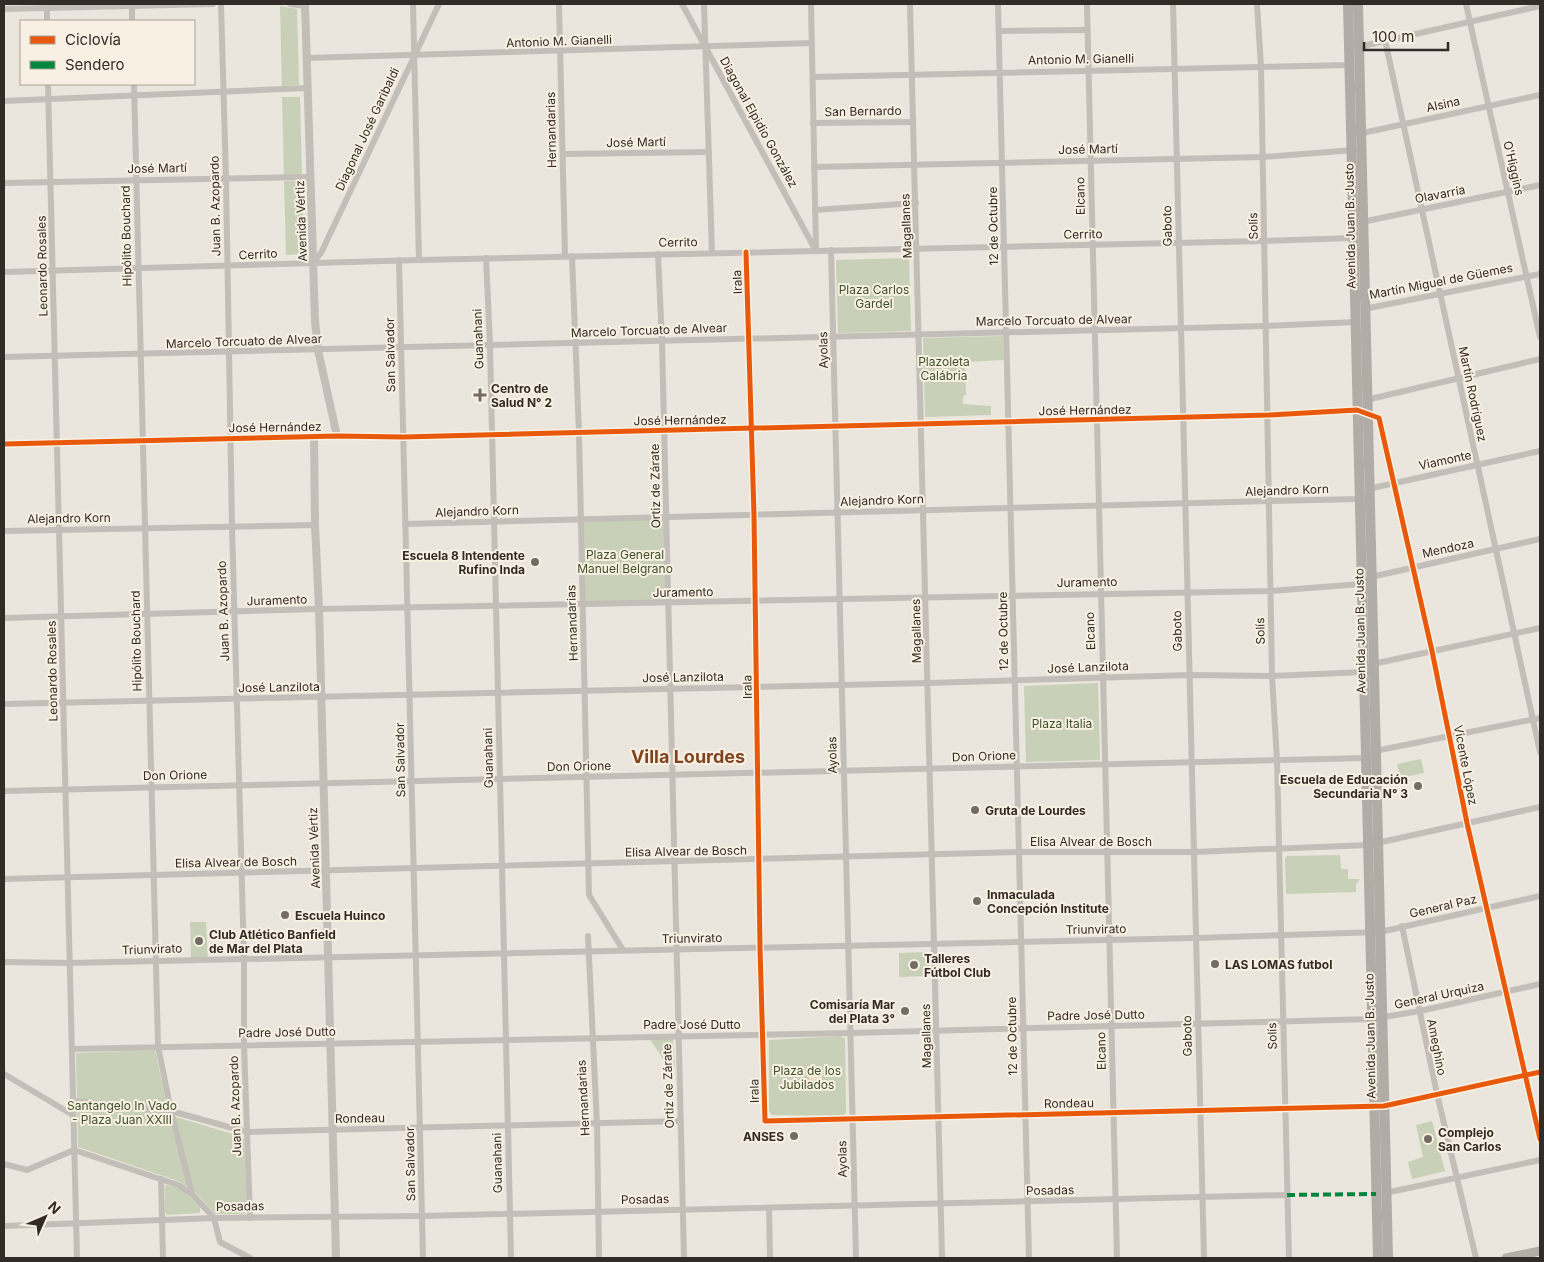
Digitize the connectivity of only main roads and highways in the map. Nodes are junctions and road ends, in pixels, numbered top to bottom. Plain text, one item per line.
1 (1348, 4) edge
2 (1358, 4) edge
3 (1356, 134) junction
4 (1356, 150) junction
5 (1362, 412) junction
6 (1373, 844) junction
7 (1381, 1194) junction
8 (1540, 1251) edge
9 (1378, 1258) edge
10 (1388, 1258) edge
11 (1506, 1258) edge

1 - 3 main road, Avenida Juan B. Justo
2 - 3 main road, Avenida Juan B. Justo
3 - 4 main road, Avenida Juan B. Justo
4 - 5 main road, Avenida Juan B. Justo
4 - 5 main road, Avenida Juan B. Justo
5 - 6 main road, Avenida Juan B. Justo
5 - 6 main road, Avenida Juan B. Justo
6 - 7 main road, Avenida Juan B. Justo
7 - 9 main road, Avenida Juan B. Justo
7 - 10 main road, Avenida Juan B. Justo
8 - 11 main road

